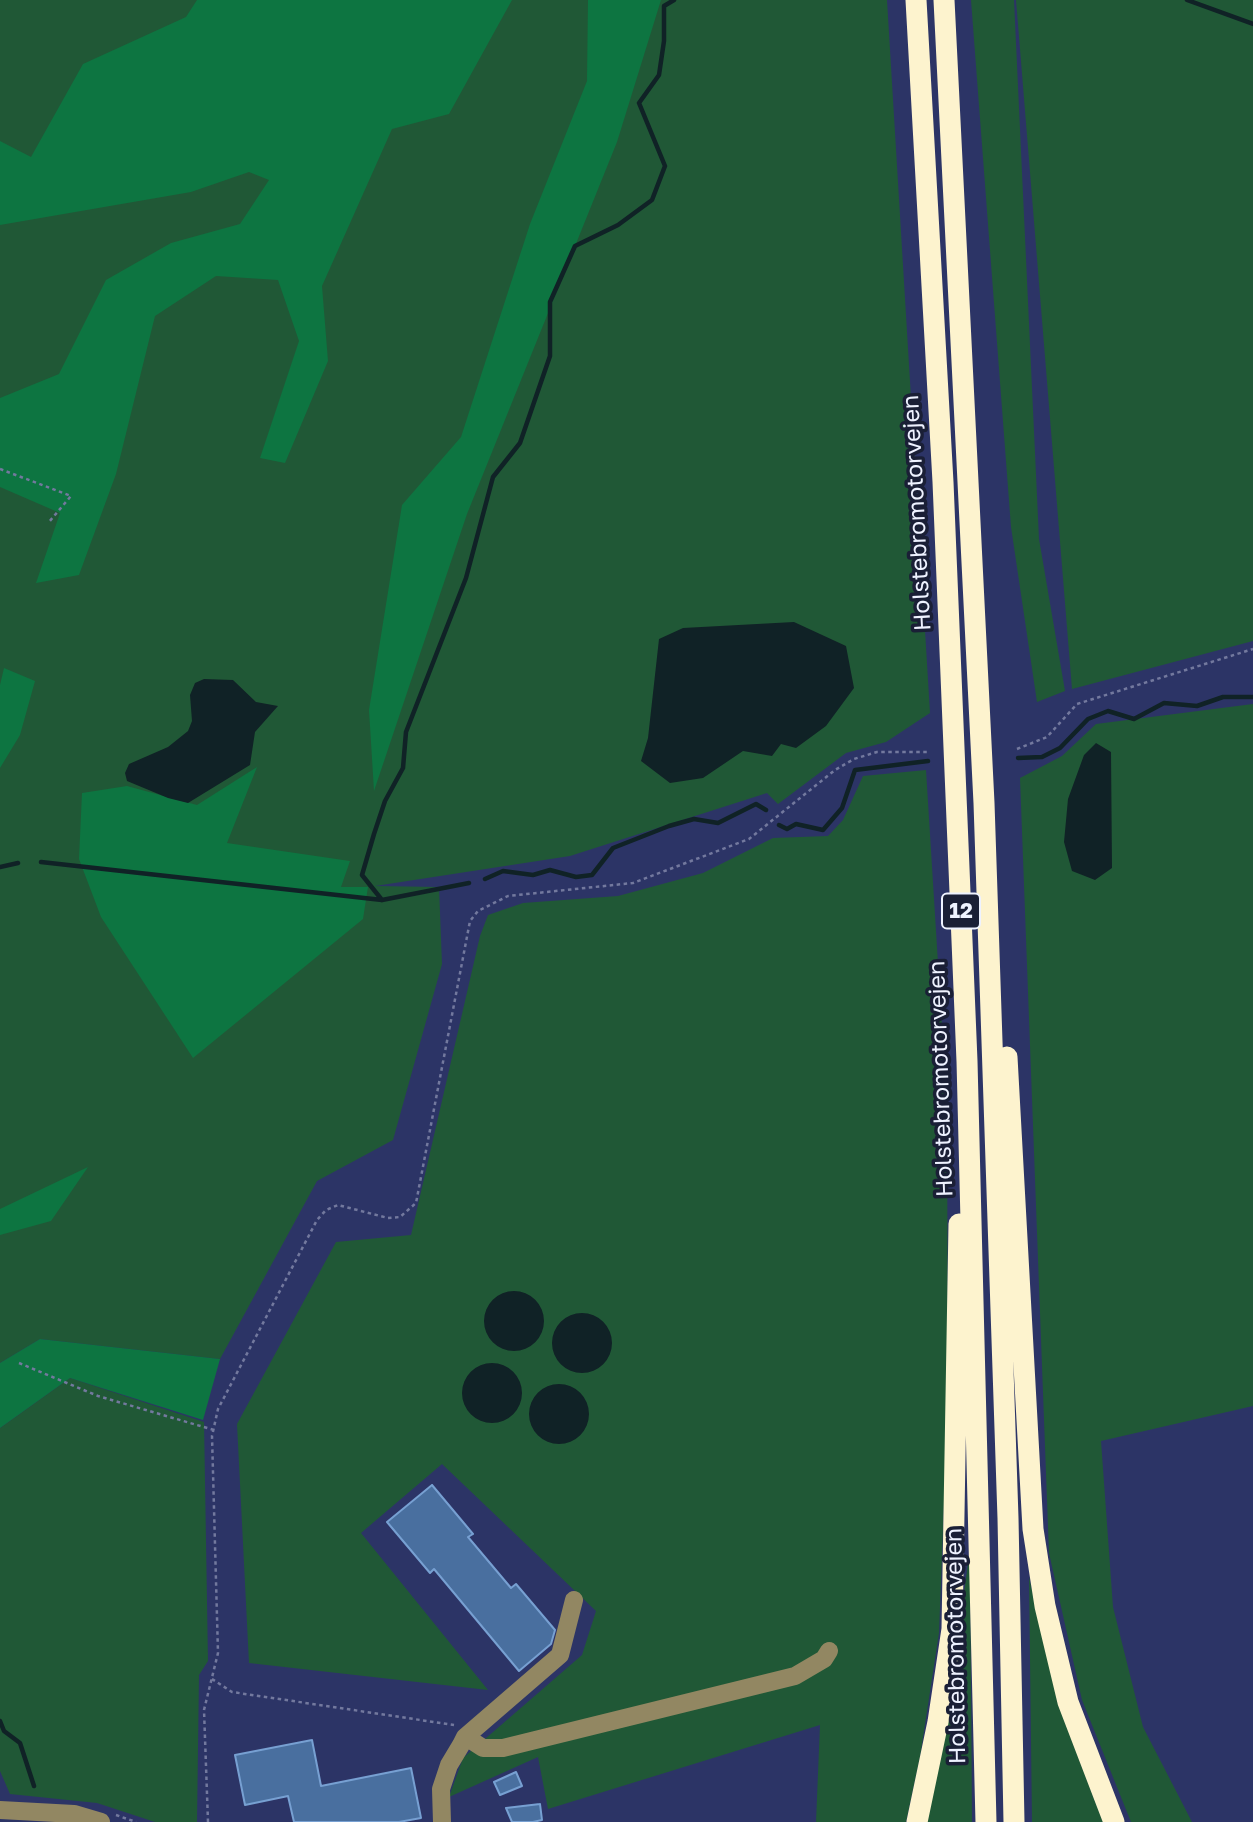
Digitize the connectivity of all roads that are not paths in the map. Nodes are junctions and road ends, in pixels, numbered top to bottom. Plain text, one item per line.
1 (916, 0) edge
2 (944, 0) edge
3 (984, 803) junction
4 (967, 1061) junction
5 (574, 1600) dead end
6 (829, 1651) dead end
7 (466, 1737) junction
8 (0, 1810) edge
9 (26, 1816) edge
10 (101, 1822) edge
11 (442, 1822) edge
12 (917, 1822) edge
13 (986, 1822) edge
14 (1014, 1822) edge
15 (1114, 1822) edge

1 - 4 highway, Holstebromotorvejen / 12
2 - 3 highway, 12
3 - 14 highway, 12
3 - 15 highway
4 - 12 highway
4 - 13 highway, Holstebromotorvejen / 12
5 - 7 street
6 - 7 street
7 - 11 street
8 - 9 street
9 - 10 street

